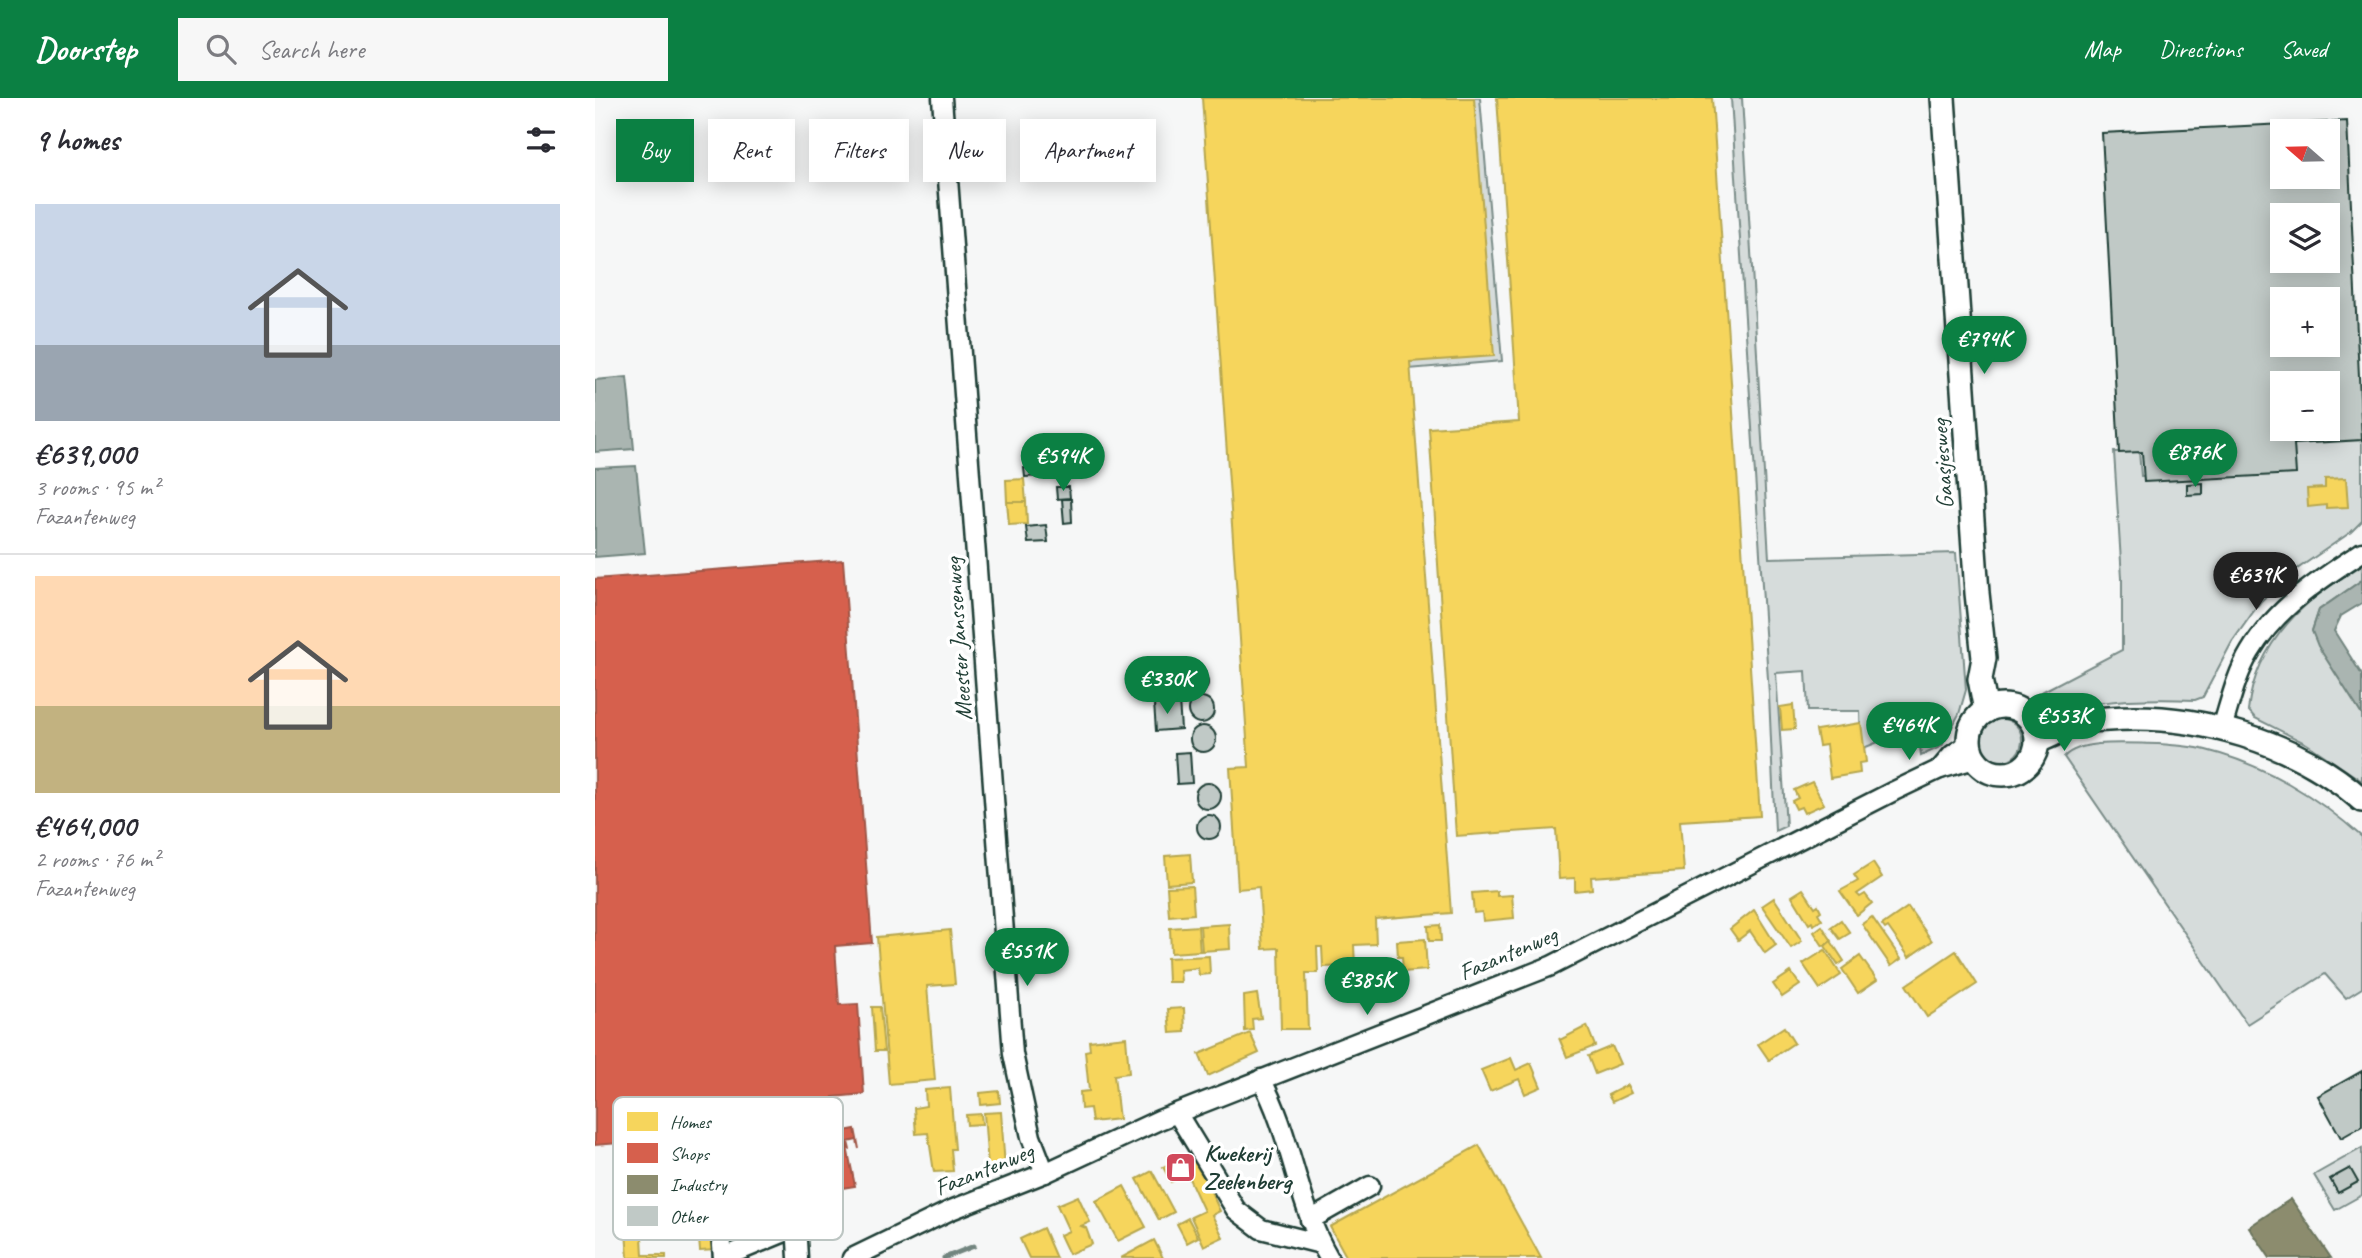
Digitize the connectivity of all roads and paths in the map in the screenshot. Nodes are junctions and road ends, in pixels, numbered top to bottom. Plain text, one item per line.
1 (942, 98) edge
2 (1943, 98) edge
3 (2362, 552) edge
4 (1995, 708) junction
5 (2222, 728) junction
6 (2035, 732) junction
7 (1971, 752) junction
8 (2362, 800) edge
9 (1261, 1079) junction
10 (1177, 1113) junction
11 (1045, 1173) junction
12 (1370, 1185) dead end
13 (1310, 1220) junction
14 (766, 1240) edge
15 (798, 1240) edge
16 (1325, 1251) edge
17 (723, 1257) edge
18 (799, 1258) edge
19 (852, 1258) edge

1 - 11 street, Meester Janssenweg
2 - 4 main road, Gaasjesweg
3 - 5 street
4 - 6 main road
4 - 7 main road
5 - 6 main road
5 - 8 main road
6 - 7 main road
7 - 9 street, Fazantenweg
9 - 10 street, Fazantenweg
9 - 13 street
10 - 11 street, Fazantenweg
10 - 16 street
11 - 19 street, Fazantenweg
12 - 13 street
13 - 16 street
14 - 17 street
15 - 18 street

